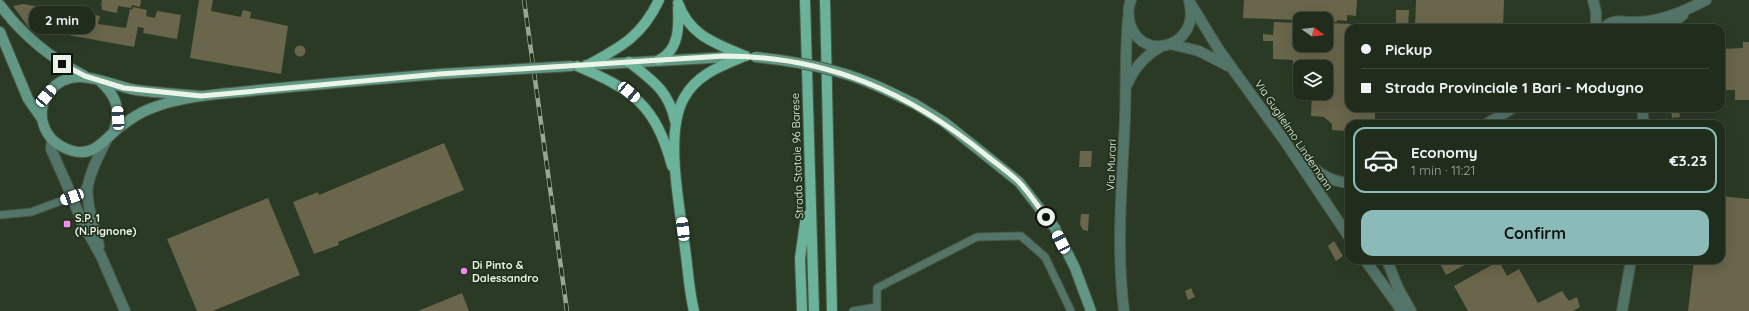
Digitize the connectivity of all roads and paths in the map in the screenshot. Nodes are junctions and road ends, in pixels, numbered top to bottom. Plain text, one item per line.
1 (659, 0) edge
2 (799, 0) edge
3 (805, 0) edge
4 (825, 0) edge
5 (1593, 0) edge
6 (1706, 0) edge
7 (677, 1) edge
8 (1188, 1) edge
9 (1130, 2) edge
10 (0, 5) edge
11 (1690, 8) junction
12 (1128, 19) junction
13 (1629, 22) junction
14 (1596, 24) edge
15 (1609, 24) edge
16 (1633, 24) edge
17 (1671, 24) edge
18 (0, 32) edge
19 (806, 43) junction
20 (1166, 45) junction
21 (750, 57) junction
22 (659, 60) junction
23 (629, 62) junction
24 (588, 65) junction
25 (574, 66) junction
26 (1232, 68) junction
27 (85, 76) junction
28 (99, 81) junction
29 (1126, 87) junction
30 (201, 96) junction
31 (1506, 112) edge
32 (42, 119) junction
33 (1493, 120) edge
34 (676, 127) junction
35 (114, 132) junction
36 (52, 140) junction
37 (1284, 140) junction
38 (106, 141) junction
39 (676, 182) junction
40 (1345, 183) edge
41 (88, 185) junction
42 (810, 188) junction
43 (72, 197) junction
44 (0, 215) edge
45 (1345, 231) edge
46 (101, 256) junction
47 (1368, 264) edge
48 (1389, 264) edge
49 (1630, 264) edge
50 (693, 309) edge
51 (877, 309) edge
52 (125, 311) edge
53 (802, 311) edge
54 (814, 311) edge
55 (832, 311) edge
56 (853, 311) edge
57 (1071, 311) edge
58 (1091, 311) edge
59 (1124, 311) edge
60 (1402, 311) edge
61 (1411, 311) edge
62 (1622, 311) edge

1 - 24 main road
2 - 19 main road
3 - 19 main road, Strada Statale 96 Barese
4 - 55 main road
5 - 14 street
6 - 11 street
7 - 21 main road
7 - 22 main road
8 - 20 street
8 - 26 street
9 - 12 street, Via Murari
10 - 27 street
11 - 13 street
11 - 17 street
12 - 20 street
12 - 29 street, Via Murari
13 - 15 street
13 - 16 street
18 - 32 street
19 - 42 main road, Strada Statale 96 Barese
20 - 26 street
20 - 29 street
21 - 22 street
21 - 34 main road
21 - 58 street, bridge
22 - 23 street
23 - 24 street
23 - 34 main road
24 - 25 street
25 - 30 street, bridge
25 - 39 main road
26 - 37 street, Via Guglielmo Lindemann
27 - 28 street
27 - 32 street
28 - 30 street
28 - 35 street
29 - 59 street, Via Murari
30 - 35 street
31 - 33 street
32 - 36 street
34 - 39 main road
35 - 38 street
36 - 38 street
36 - 43 street
37 - 40 street
37 - 45 street, Via Guglielmo Lindemann
38 - 41 street
39 - 50 main road
41 - 43 lane
41 - 46 street
42 - 53 main road
42 - 54 main road, Strada Statale 96 Barese
43 - 44 lane
43 - 46 street
46 - 52 street
47 - 60 street
48 - 61 street
49 - 62 street
51 - 56 lane
51 - 57 lane

